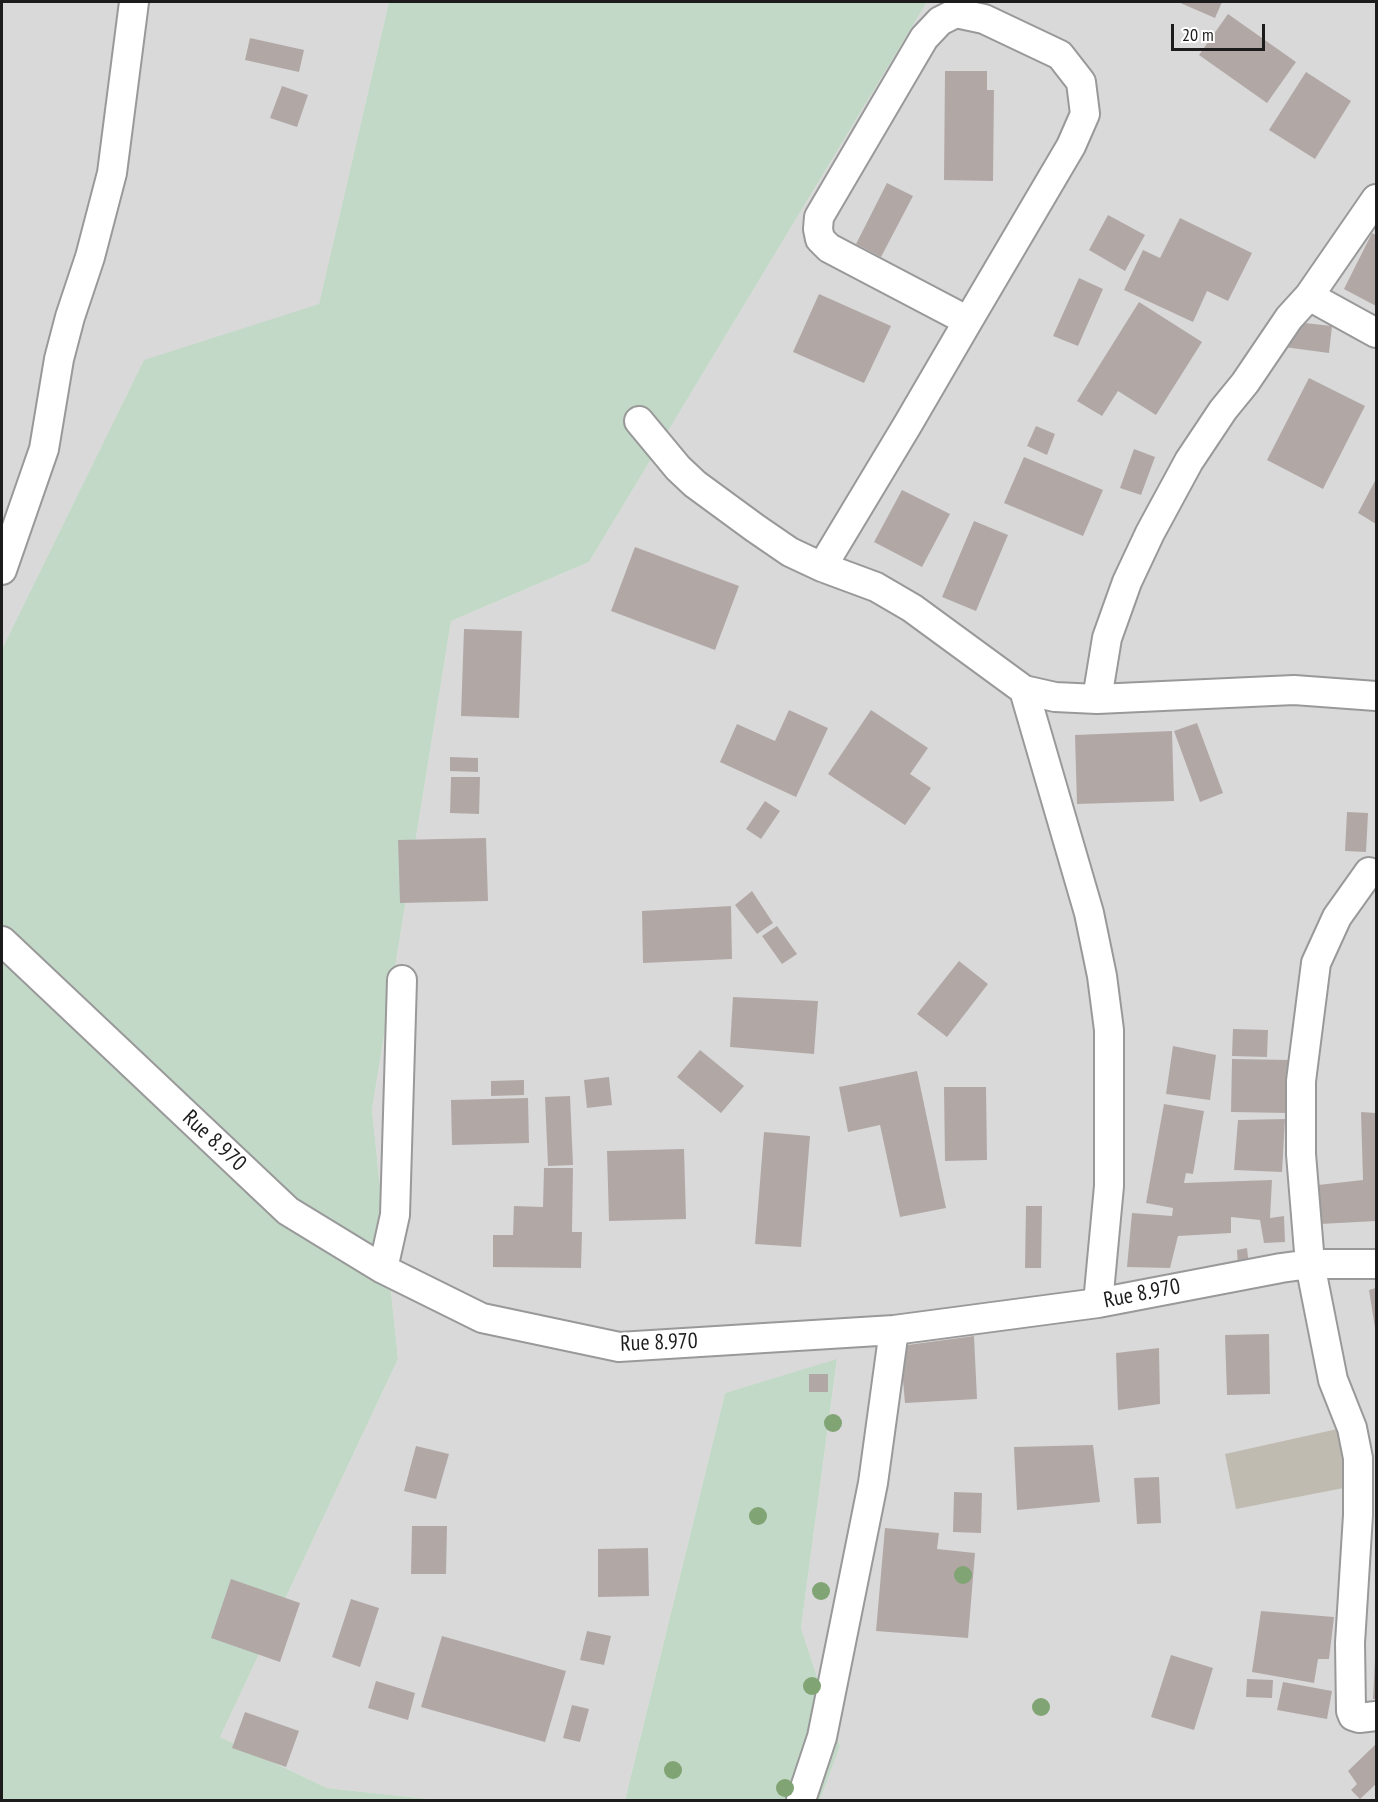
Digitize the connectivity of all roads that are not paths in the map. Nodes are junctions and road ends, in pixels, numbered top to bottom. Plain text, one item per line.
1 (134, 2) edge
2 (1377, 199) edge
3 (1309, 296) junction
4 (968, 321) junction
5 (1377, 333) edge
6 (639, 421) dead end
7 (822, 567) junction
8 (2, 570) edge
9 (1024, 690) junction
10 (1377, 696) edge
11 (1097, 699) junction
12 (1369, 872) dead end
13 (2, 942) edge
14 (402, 980) dead end
15 (1310, 1264) junction
16 (1377, 1264) edge
17 (383, 1269) junction
18 (1098, 1303) junction
19 (894, 1330) junction
20 (1377, 1716) edge
21 (801, 1800) edge

1 - 8 street
2 - 3 street
3 - 5 street
3 - 11 street
4 - 4 street
4 - 7 street
6 - 7 street
7 - 9 street
9 - 11 street
9 - 18 street
10 - 11 street
12 - 15 street
13 - 17 street, Rue 8.970
14 - 17 street
15 - 16 street, Rue 8.970
15 - 18 street, Rue 8.970
15 - 20 street
17 - 19 street, Rue 8.970
18 - 19 street, Rue 8.970
19 - 21 street

